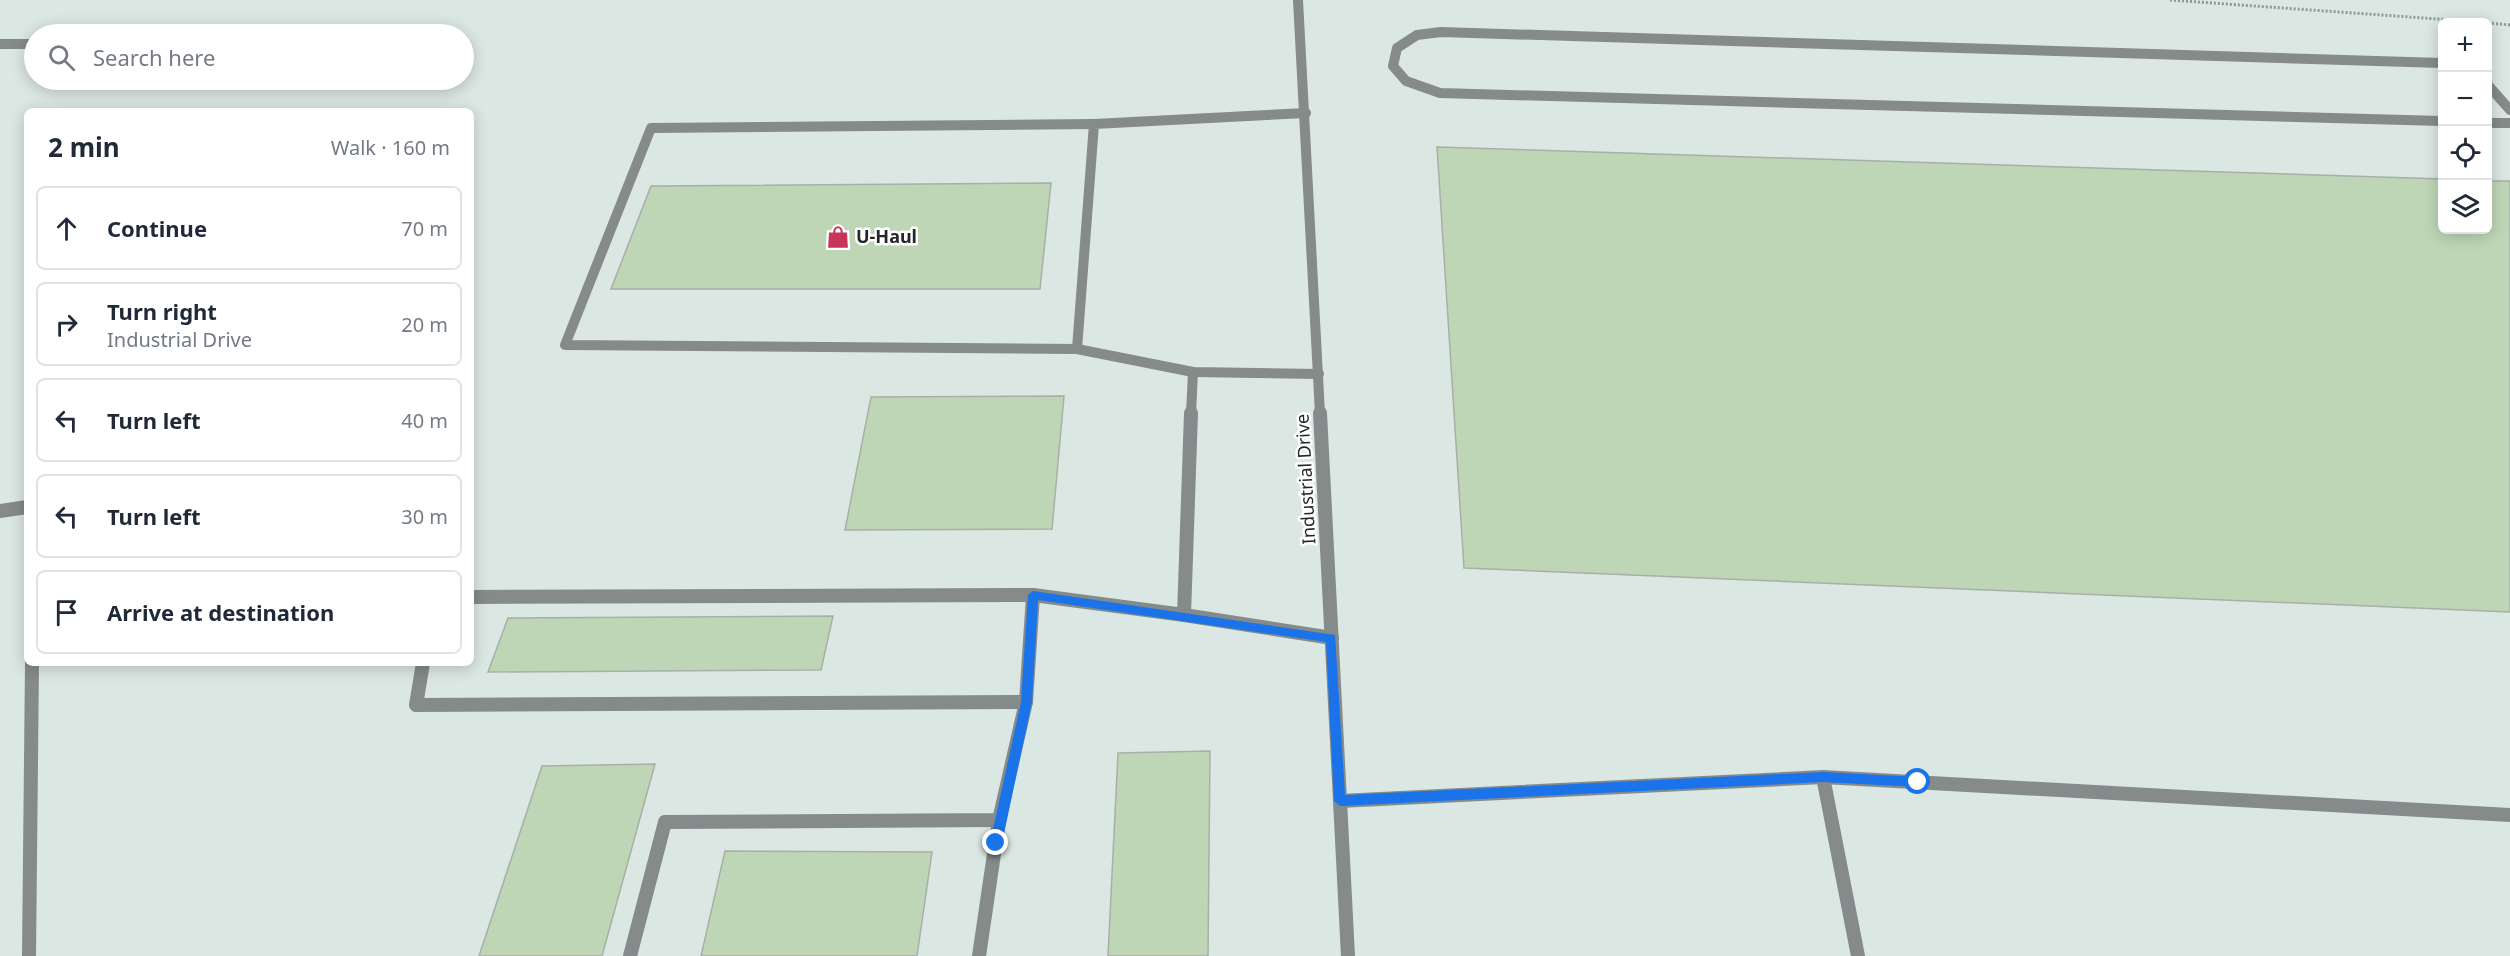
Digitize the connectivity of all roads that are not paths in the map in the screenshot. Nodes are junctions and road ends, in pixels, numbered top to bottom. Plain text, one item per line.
1 (1298, 0) edge
2 (0, 44) edge
3 (24, 44) edge
4 (2438, 63) edge
5 (2492, 90) edge
6 (2510, 110) edge
7 (1306, 113) junction
8 (2438, 121) edge
9 (2492, 123) edge
10 (2510, 123) edge
11 (1094, 124) junction
12 (1077, 349) junction
13 (1193, 372) junction
14 (1319, 374) junction
15 (24, 507) edge
16 (0, 511) edge
17 (1033, 595) junction
18 (474, 597) edge
19 (1184, 615) junction
20 (1332, 638) junction
21 (32, 666) edge
22 (422, 666) edge
23 (1026, 702) junction
24 (1823, 777) junction
25 (1340, 801) junction
26 (2510, 814) edge
27 (999, 820) junction
28 (29, 956) edge
29 (630, 956) edge
30 (979, 956) edge
31 (1348, 956) edge
32 (1858, 956) edge

1 - 7 street, Industrial Drive
2 - 3 street
4 - 8 street
5 - 6 street
7 - 11 street
7 - 14 street, Industrial Drive
9 - 10 street
11 - 12 street
11 - 12 street
12 - 13 street
13 - 14 street
13 - 19 street
14 - 20 street, Industrial Drive
15 - 16 street
17 - 18 street
17 - 19 street
17 - 23 street
19 - 20 street
20 - 25 street, Industrial Drive
21 - 28 street
22 - 23 street
23 - 27 street
24 - 25 street
24 - 26 street
24 - 32 street
25 - 31 street, Industrial Drive
27 - 29 street
27 - 30 street

